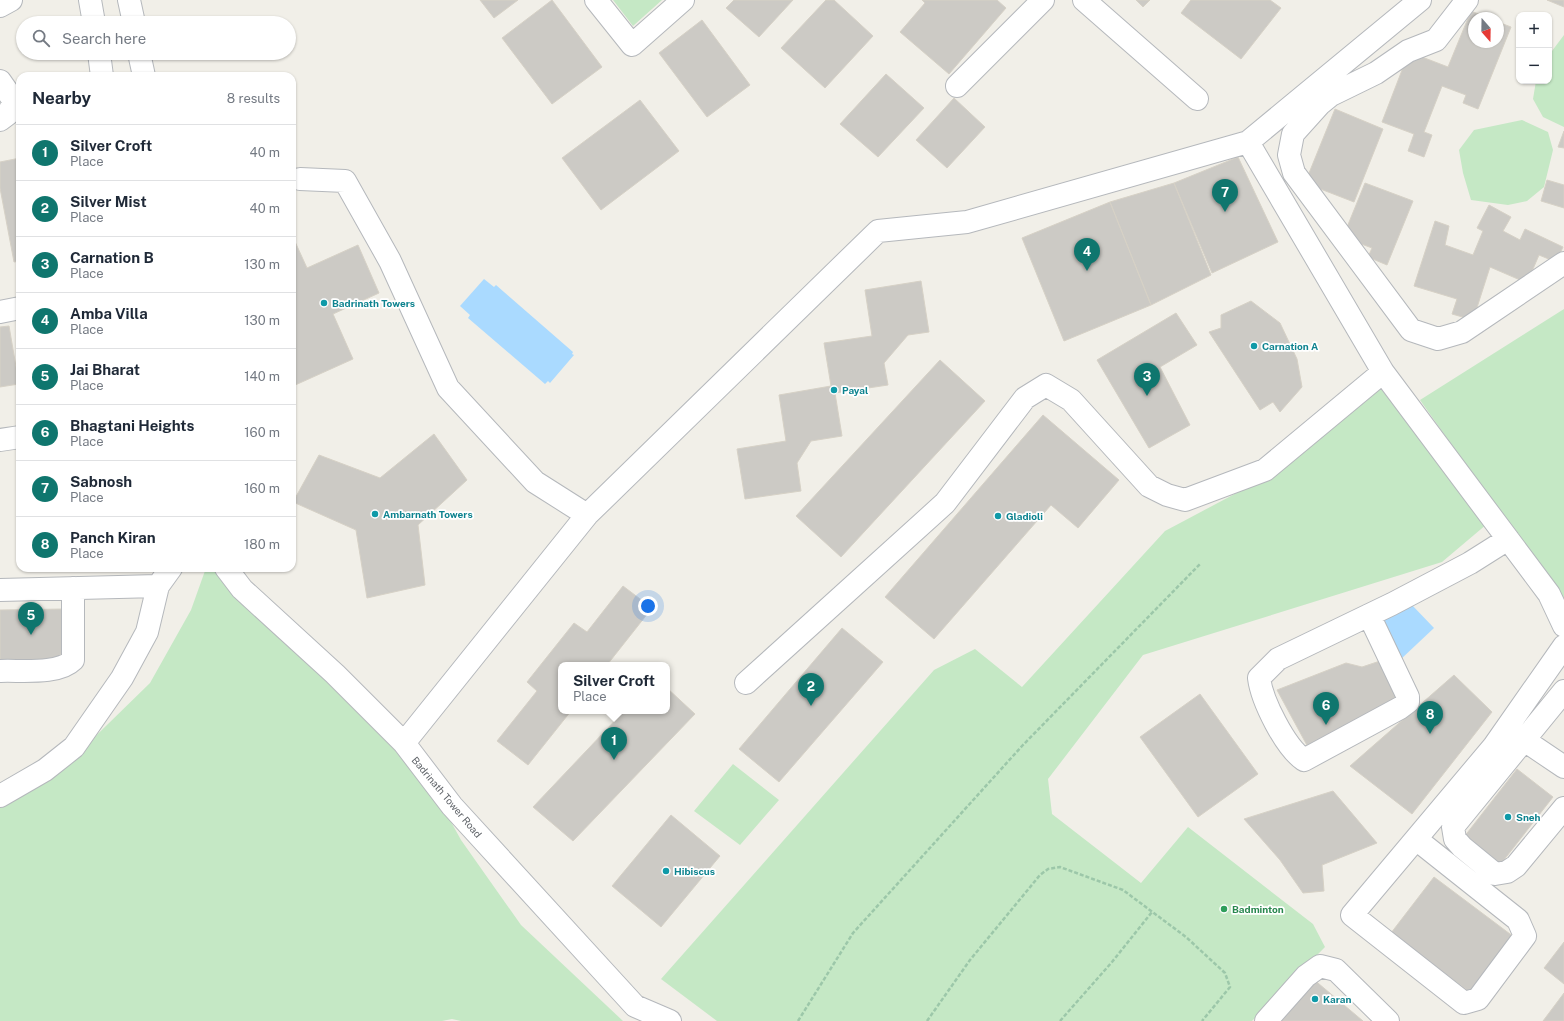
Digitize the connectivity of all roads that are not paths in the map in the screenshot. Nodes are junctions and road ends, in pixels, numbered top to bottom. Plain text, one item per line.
1 (11, 0) edge
2 (90, 0) edge
3 (129, 0) edge
4 (596, 0) edge
5 (683, 0) edge
6 (1043, 0) edge
7 (1084, 0) edge
8 (1420, 0) edge
9 (1467, 0) edge
10 (0, 6) edge
11 (93, 16) edge
12 (132, 16) edge
13 (99, 60) edge
14 (141, 60) edge
15 (101, 72) edge
16 (143, 72) edge
17 (0, 81) edge
18 (957, 86) dead end
19 (1197, 99) dead end
20 (0, 120) edge
21 (1248, 142) junction
22 (300, 179) dead end
23 (1564, 263) edge
24 (16, 309) edge
25 (0, 312) edge
26 (1383, 372) junction
27 (16, 438) edge
28 (0, 440) edge
29 (586, 515) junction
30 (1508, 539) junction
31 (168, 572) edge
32 (229, 572) edge
33 (158, 586) junction
34 (74, 588) junction
35 (0, 590) edge
36 (1369, 615) junction
37 (1564, 626) edge
38 (1564, 646) edge
39 (0, 671) edge
40 (746, 683) dead end
41 (1564, 691) edge
42 (1524, 740) junction
43 (404, 743) junction
44 (1564, 767) edge
45 (0, 796) edge
46 (1564, 808) edge
47 (1416, 838) junction
48 (640, 1013) edge
49 (670, 1021) edge
50 (1266, 1021) edge
51 (1388, 1021) edge

1 - 10 street
2 - 11 street
3 - 12 street
4 - 5 street
6 - 18 street
7 - 19 street
8 - 21 street
9 - 23 street
13 - 15 street
14 - 16 street
17 - 20 street
21 - 26 street
21 - 29 street
22 - 29 street
24 - 25 street
26 - 30 street
26 - 40 street
27 - 28 street
29 - 43 street
30 - 36 street
30 - 37 street
31 - 33 street
32 - 43 street, Badrinath Tower Road
33 - 34 street
33 - 45 street
34 - 35 street
34 - 39 street
36 - 36 street
38 - 47 street
41 - 42 street
42 - 44 street
42 - 46 street
43 - 48 street, Badrinath Tower Road
47 - 47 street
48 - 49 street, Badrinath Tower Road
50 - 51 street

